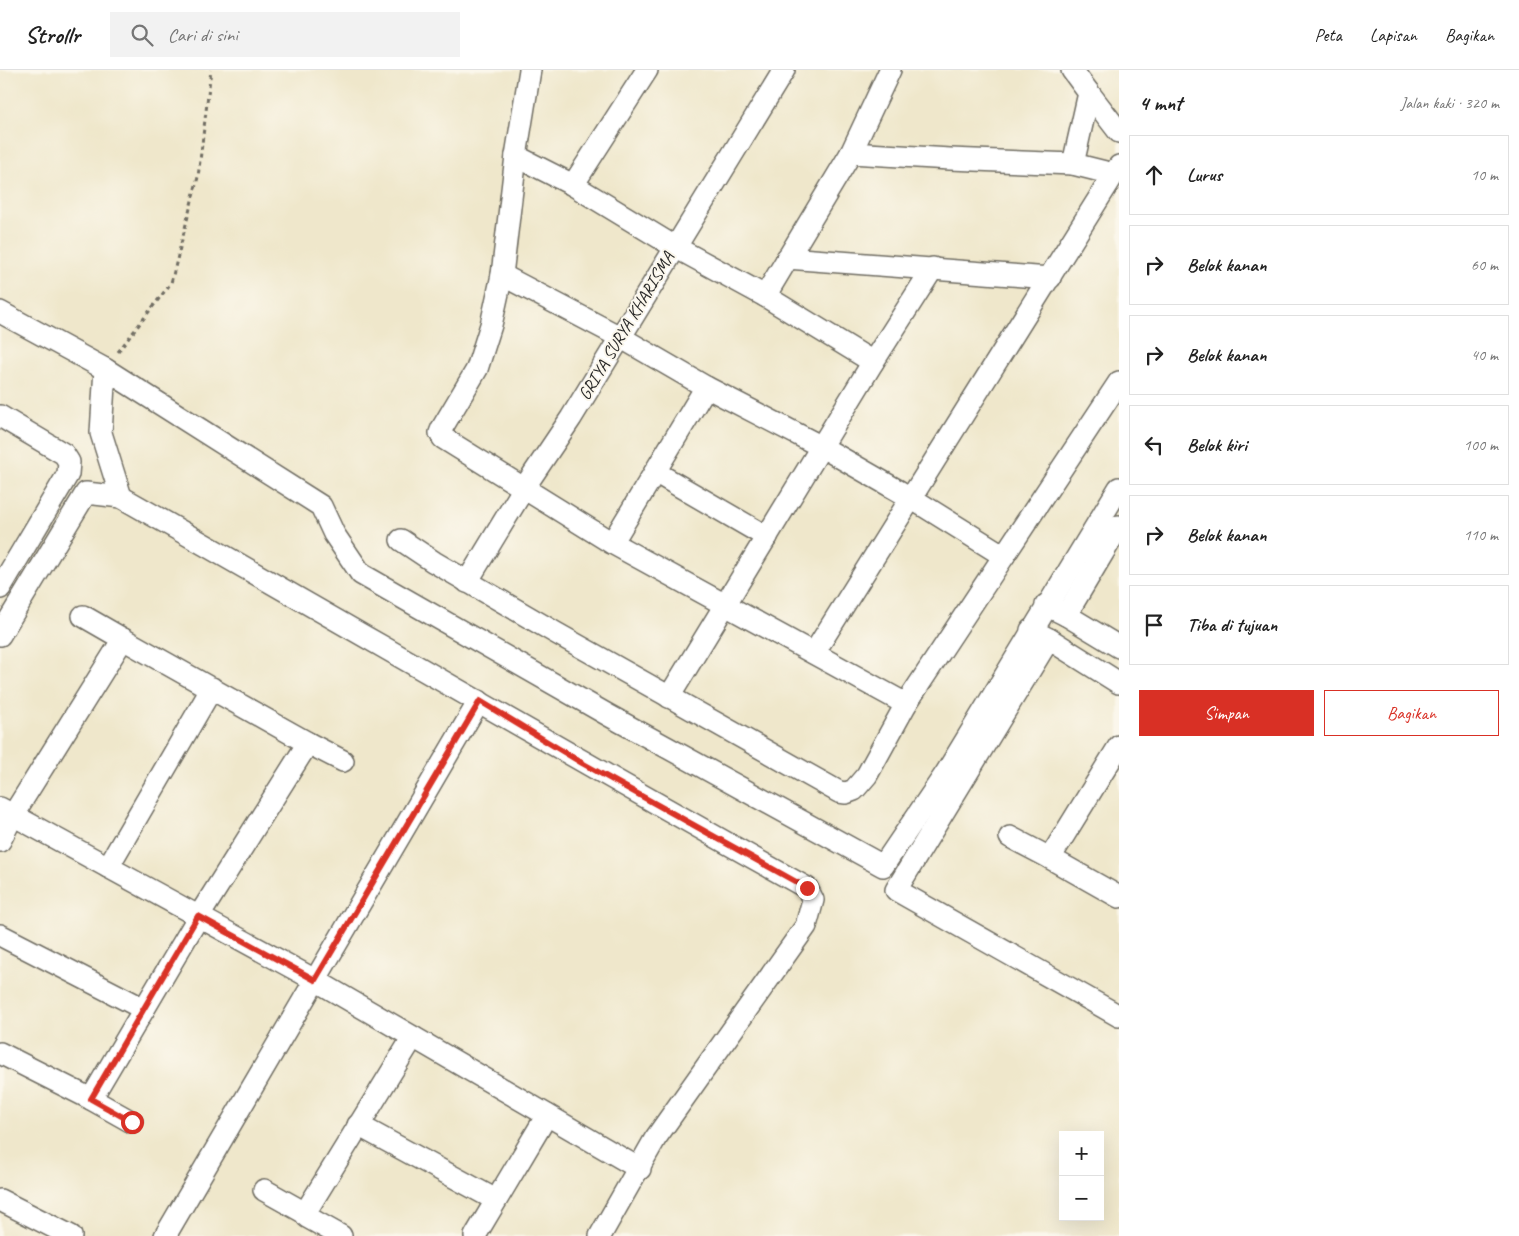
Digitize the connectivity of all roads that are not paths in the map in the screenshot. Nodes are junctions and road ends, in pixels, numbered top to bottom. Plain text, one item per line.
1 (530, 70) edge
2 (646, 70) edge
3 (784, 70) edge
4 (890, 70) edge
5 (1072, 70) edge
6 (1090, 93) junction
7 (1119, 132) edge
8 (852, 153) junction
9 (516, 156) junction
10 (1073, 164) junction
11 (1116, 170) edge
12 (573, 185) junction
13 (675, 247) junction
14 (787, 258) junction
15 (933, 268) junction
16 (502, 275) junction
17 (1050, 278) junction
18 (766, 296) junction
19 (0, 312) edge
20 (620, 337) junction
21 (872, 362) junction
22 (105, 369) junction
23 (1119, 382) edge
24 (706, 387) junction
25 (0, 416) edge
26 (822, 447) junction
27 (655, 472) junction
28 (524, 488) junction
29 (1119, 488) edge
30 (121, 497) junction
31 (911, 498) junction
32 (1119, 526) edge
33 (767, 537) junction
34 (401, 540) dead end
35 (612, 542) junction
36 (1004, 556) junction
37 (467, 582) junction
38 (0, 588) edge
39 (1046, 604) junction
40 (725, 605) junction
41 (84, 616) dead end
42 (1075, 620) junction
43 (1040, 634) junction
44 (0, 635) edge
45 (123, 639) junction
46 (1119, 647) edge
47 (1070, 651) junction
48 (814, 653) junction
49 (1119, 683) edge
50 (212, 688) junction
51 (669, 697) junction
52 (480, 701) junction
53 (906, 704) junction
54 (308, 743) junction
55 (1119, 746) edge
56 (344, 761) dead end
57 (7, 812) edge
58 (1010, 837) dead end
59 (0, 840) edge
60 (1050, 858) junction
61 (108, 867) junction
62 (1119, 897) edge
63 (198, 916) junction
64 (0, 935) edge
65 (315, 980) junction
66 (144, 1009) junction
67 (1119, 1016) edge
68 (413, 1037) junction
69 (0, 1053) edge
70 (91, 1099) junction
71 (547, 1115) junction
72 (132, 1122) dead end
73 (358, 1125) junction
74 (640, 1169) junction
75 (264, 1190) dead end
76 (0, 1200) edge
77 (496, 1200) junction
78 (305, 1213) junction
79 (71, 1236) edge
80 (165, 1236) edge
81 (341, 1236) edge
82 (475, 1236) edge
83 (600, 1236) edge

1 - 9 street
2 - 12 street
3 - 13 street, GRIYA SURYA KHARISMA
4 - 8 street
5 - 6 street
6 - 7 street
6 - 10 street
8 - 10 street
8 - 14 street
9 - 12 street
9 - 16 street
10 - 11 street
11 - 17 street
12 - 13 street
13 - 18 street
13 - 20 street, GRIYA SURYA KHARISMA
14 - 15 street
14 - 18 street
15 - 17 street
15 - 21 street
16 - 20 street
16 - 28 street
17 - 31 street
18 - 21 street
19 - 22 street
20 - 24 street
20 - 28 street, GRIYA SURYA KHARISMA
21 - 26 street
22 - 30 street
22 - 43 street
23 - 36 street
24 - 26 street
24 - 27 street
25 - 38 street
26 - 31 street
26 - 33 street
27 - 33 street
27 - 35 street
28 - 35 street
28 - 37 street, GRIYA SURYA KHARISMA
29 - 39 street
30 - 44 street
30 - 52 street
31 - 36 street
31 - 48 street
32 - 42 street
33 - 40 street
34 - 37 street
35 - 40 street
36 - 53 street
37 - 51 street
39 - 42 street
39 - 43 street
40 - 48 street
40 - 51 street
41 - 45 street
42 - 46 street
42 - 47 street
43 - 47 street
43 - 67 street
45 - 50 street
45 - 57 street
47 - 49 street
48 - 53 street
50 - 54 street
50 - 61 street
51 - 53 street
52 - 65 street
52 - 74 street
54 - 56 street
54 - 63 street
55 - 60 street
57 - 59 street
57 - 61 street
58 - 60 street
60 - 62 street
61 - 63 street
63 - 65 street
63 - 66 street
64 - 66 street
65 - 68 street
65 - 80 street
66 - 70 street
68 - 71 street
68 - 73 street
69 - 70 street
70 - 72 street
71 - 74 street
71 - 77 street
73 - 77 street
73 - 78 street
74 - 83 street
75 - 78 street
76 - 79 street
77 - 82 street
78 - 81 street

